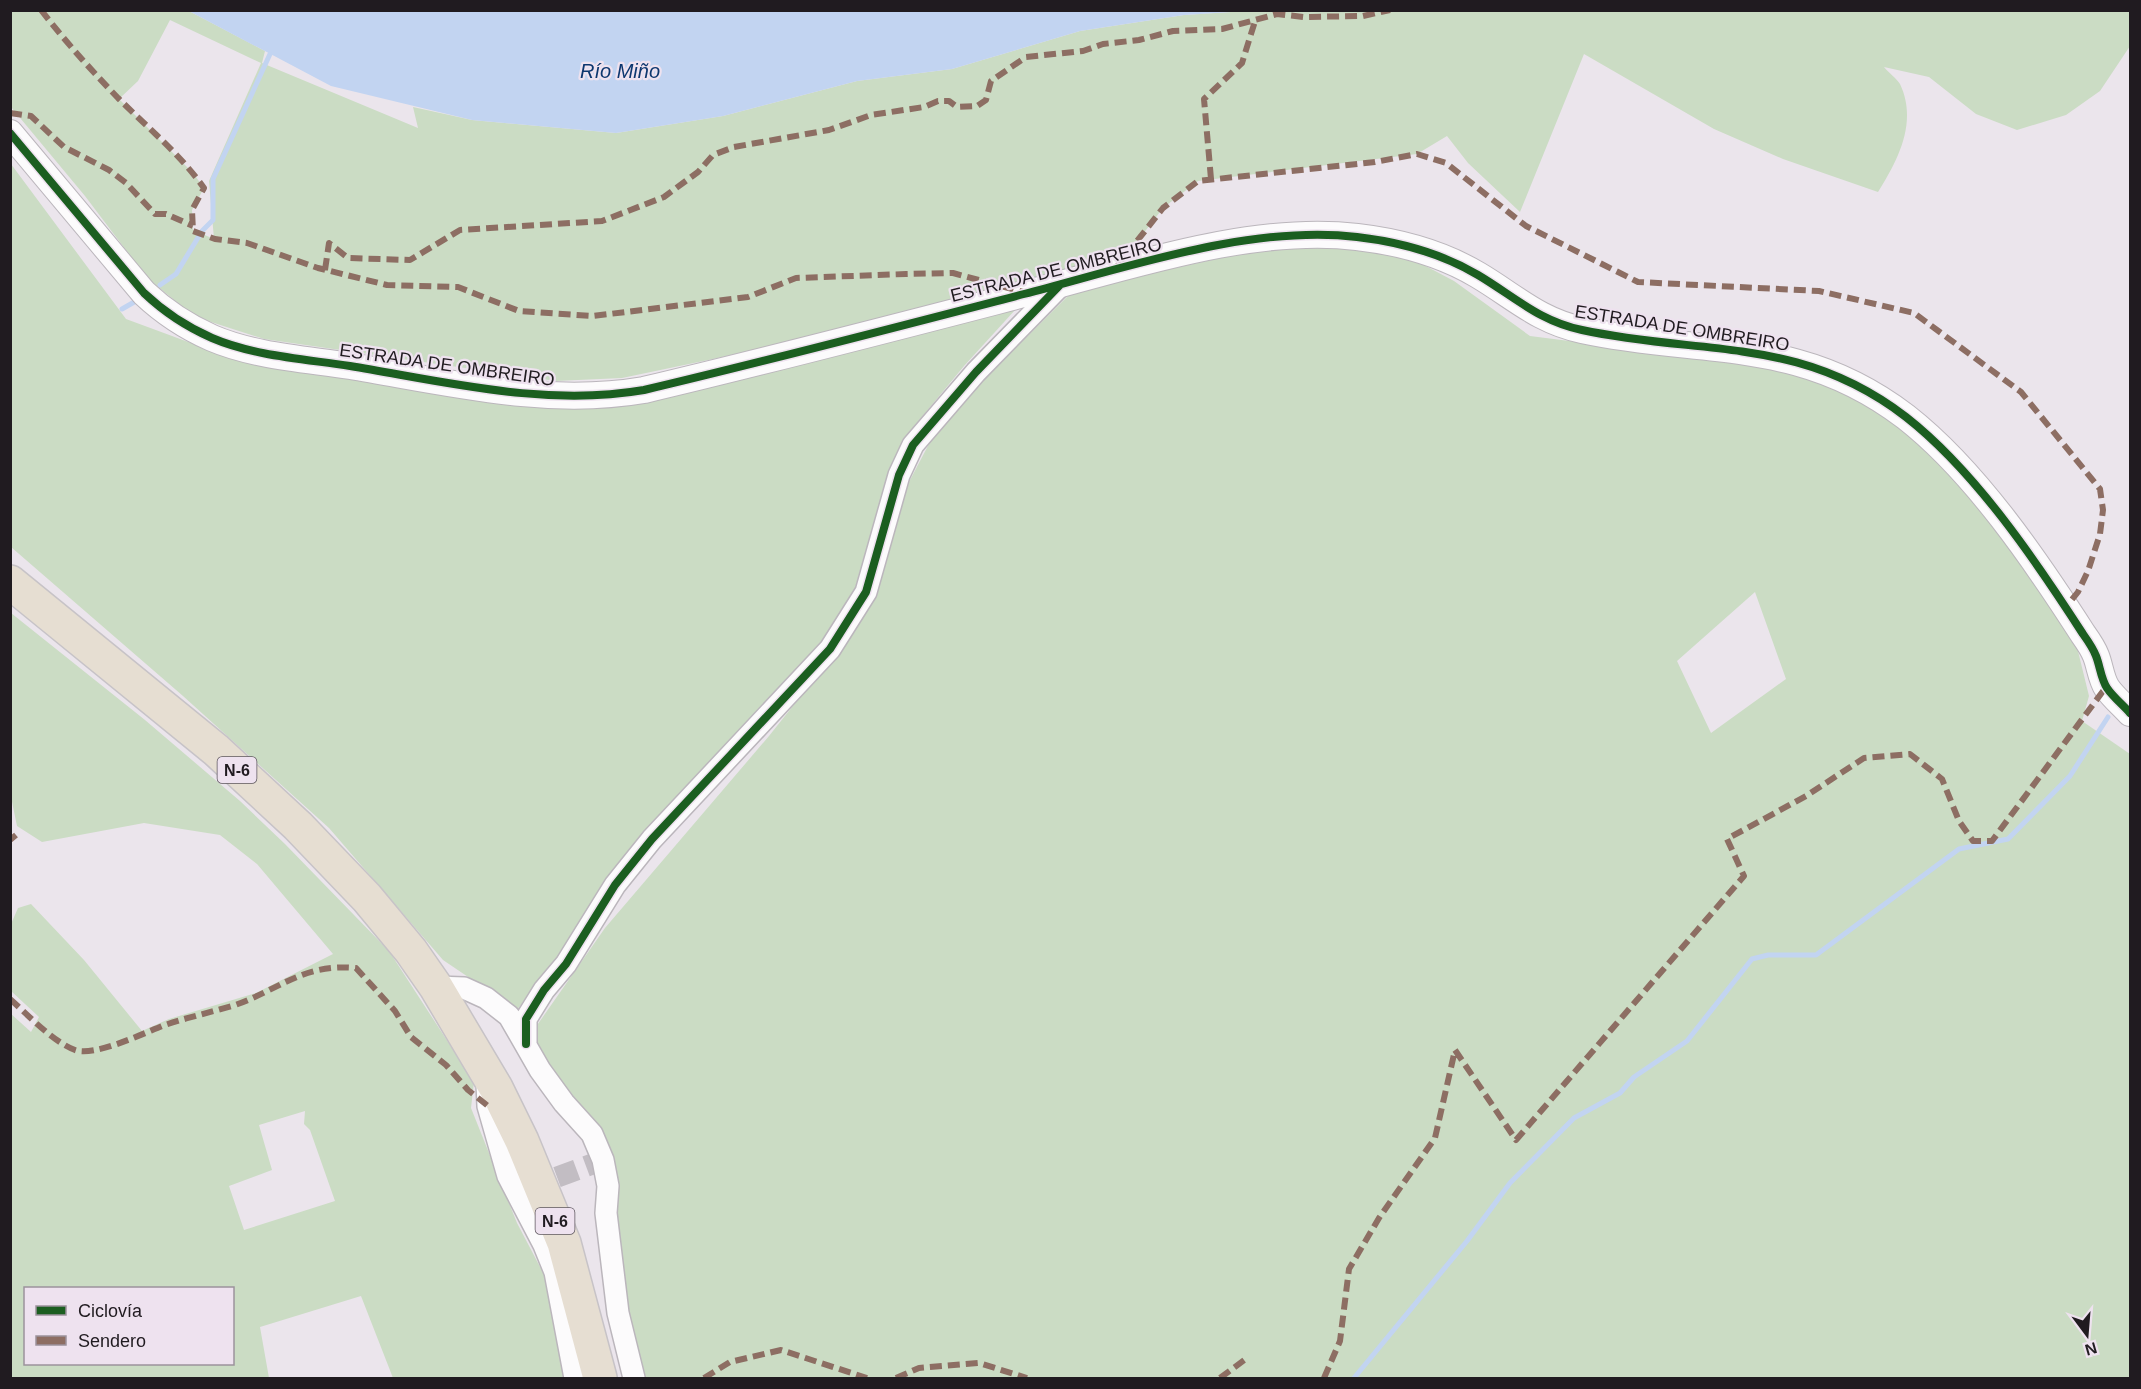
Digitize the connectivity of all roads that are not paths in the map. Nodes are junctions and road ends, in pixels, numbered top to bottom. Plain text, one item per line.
1 (10, 133) edge
2 (1062, 284) junction
3 (10, 582) edge
4 (2130, 713) edge
5 (436, 987) junction
6 (526, 1044) junction
7 (486, 1072) junction
8 (575, 1378) edge
9 (600, 1378) edge
10 (634, 1378) edge

1 - 2 street, ESTRADA DE OMBREIRO
2 - 4 street, ESTRADA DE OMBREIRO
2 - 6 street
3 - 5 highway, N-6
5 - 6 street
5 - 7 highway, N-6
6 - 10 street
7 - 8 street
7 - 9 highway, N-6

